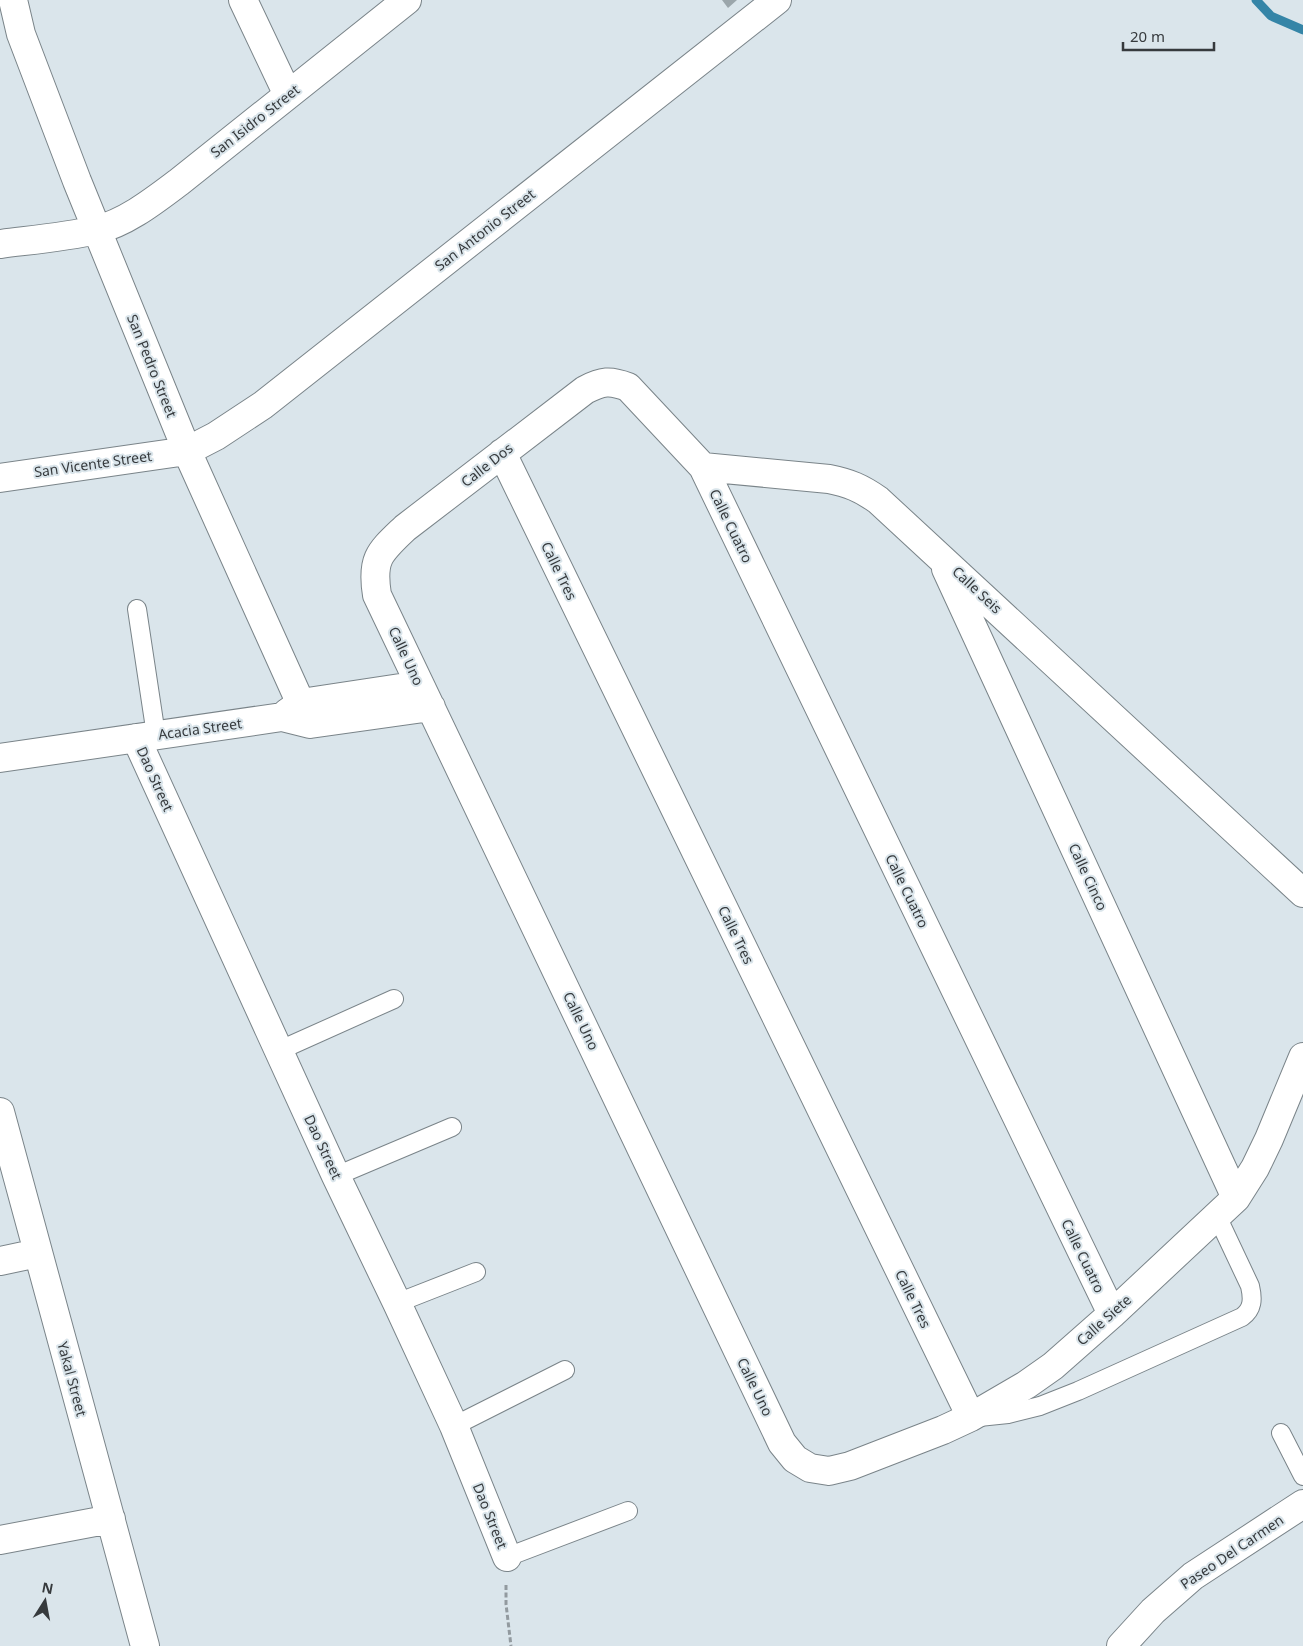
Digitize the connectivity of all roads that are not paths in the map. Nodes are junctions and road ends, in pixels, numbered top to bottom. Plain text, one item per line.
1 (13, 0) edge
2 (243, 0) edge
3 (407, 0) edge
4 (777, 0) edge
5 (288, 95) junction
6 (97, 230) junction
7 (0, 244) edge
8 (187, 451) junction
9 (502, 453) junction
10 (703, 467) junction
11 (0, 478) edge
12 (940, 557) junction
13 (376, 562) joint
14 (137, 609) dead end
15 (426, 696) junction
16 (298, 715) junction
17 (146, 737) junction
18 (0, 758) edge
19 (1303, 893) edge
20 (394, 999) dead end
21 (278, 1051) junction
22 (1303, 1057) edge
23 (0, 1112) edge
24 (452, 1127) dead end
25 (336, 1176) junction
26 (1226, 1207) junction
27 (38, 1254) junction
28 (0, 1261) edge
29 (476, 1272) dead end
30 (397, 1303) junction
31 (1112, 1314) junction
32 (565, 1370) dead end
33 (971, 1417) junction
34 (454, 1426) junction
35 (1281, 1433) dead end
36 (810, 1468) joint
37 (1303, 1476) edge
38 (1303, 1504) edge
39 (628, 1511) dead end
40 (111, 1519) junction
41 (0, 1540) edge
42 (507, 1557) joint
43 (145, 1646) edge
44 (1121, 1646) edge

1 - 6 street, San Pedro Street
2 - 5 street
3 - 5 street, San Isidro Street
4 - 8 street, San Antonio Street
5 - 6 street, San Isidro Street
6 - 7 street, San Isidro Street
6 - 8 street, San Pedro Street
8 - 11 street, San Vicente Street
8 - 16 street, San Pedro Street
9 - 10 street, Calle Dos
9 - 13 street, Calle Dos
9 - 33 street, Calle Tres
10 - 12 street, Calle Seis
10 - 31 street, Calle Cuatro
12 - 19 street, Calle Seis
12 - 26 street, Calle Cinco
13 - 15 street, Calle Uno
14 - 17 lane
15 - 16 street, Acacia Street
15 - 36 street, Calle Uno
16 - 17 street, Acacia Street
17 - 18 street, Acacia Street
17 - 21 street, Dao Street
20 - 21 lane
21 - 25 street, Dao Street
22 - 26 street, Calle Siete
23 - 27 street, Yakal Street
24 - 25 lane
25 - 30 street, Dao Street
26 - 31 street, Calle Siete
26 - 33 lane
27 - 28 street
27 - 40 street, Yakal Street
29 - 30 lane
30 - 34 street, Dao Street
31 - 33 street, Calle Siete
32 - 34 lane
33 - 36 street, Calle Siete
34 - 42 street, Dao Street
35 - 37 lane
38 - 44 street, Paseo Del Carmen
39 - 42 lane
40 - 41 street
40 - 43 street, Yakal Street

